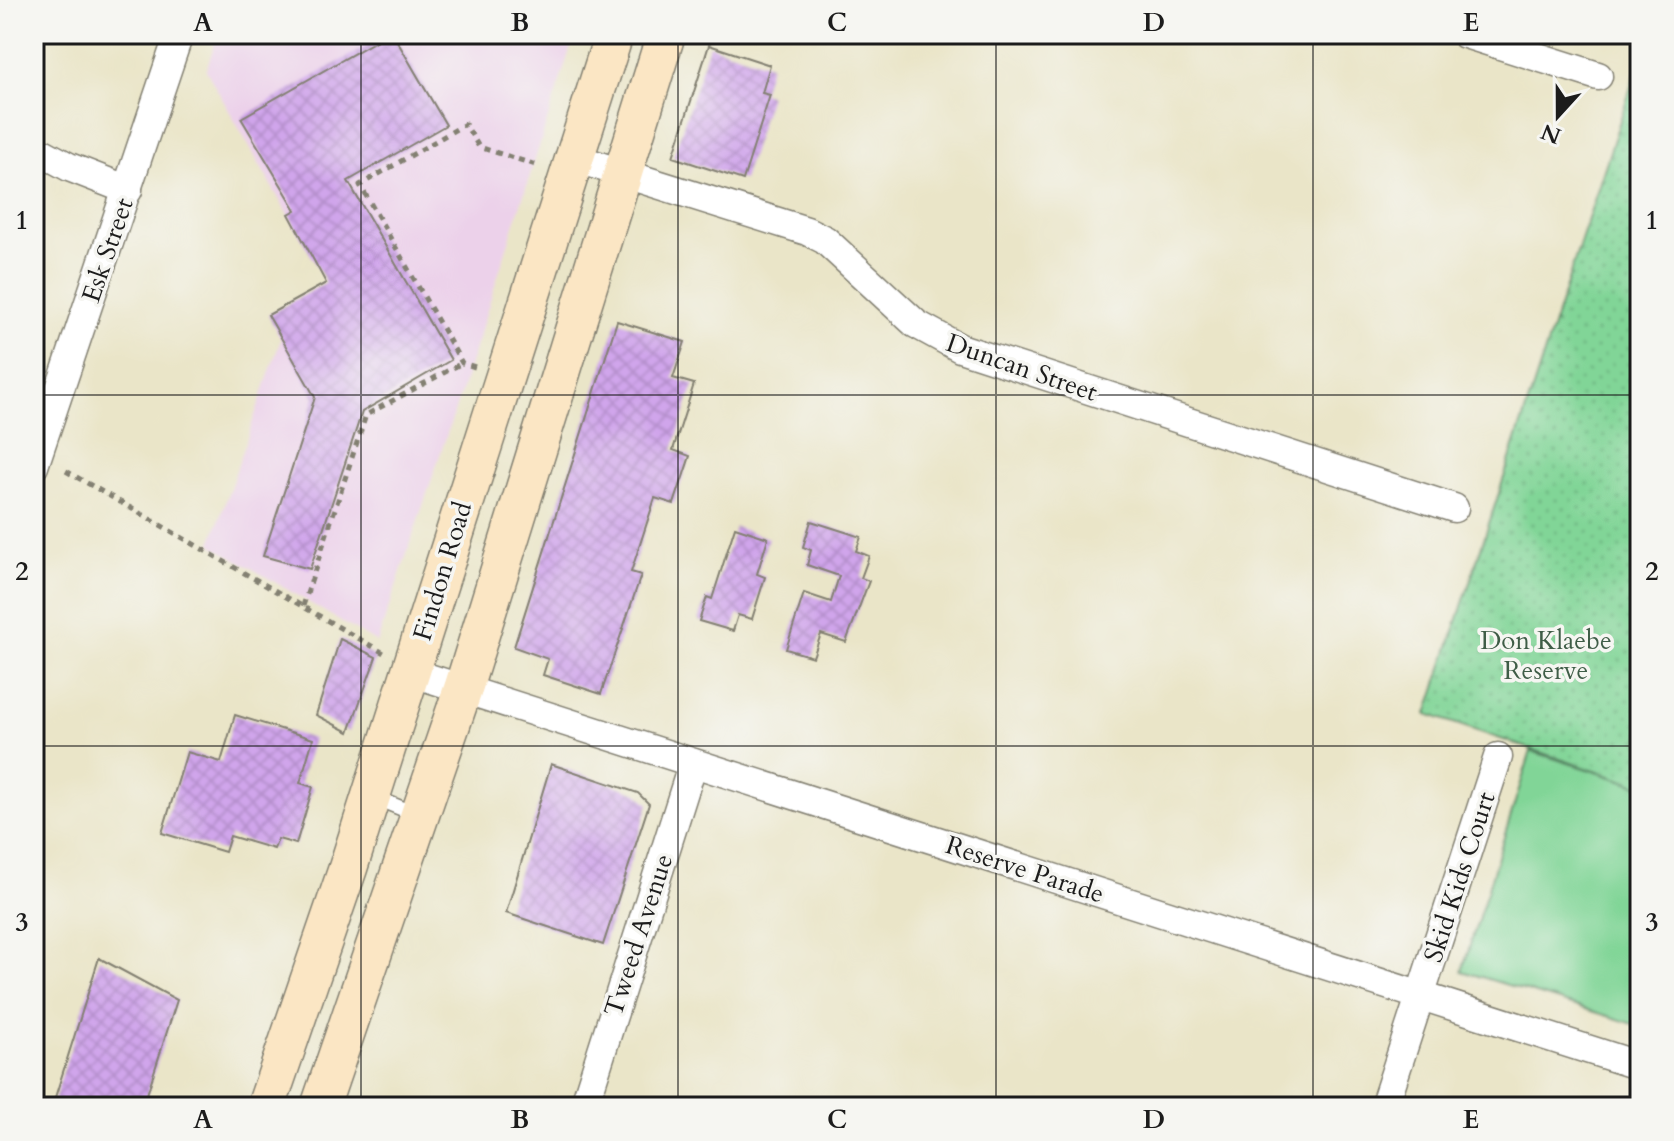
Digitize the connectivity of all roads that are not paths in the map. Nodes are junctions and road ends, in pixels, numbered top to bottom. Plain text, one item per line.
1 (179, 34) edge
2 (614, 34) edge
3 (666, 34) edge
4 (1465, 34) edge
5 (1598, 76) dead end
6 (34, 148) edge
7 (559, 162) junction
8 (622, 173) junction
9 (128, 190) junction
10 (34, 466) edge
11 (1454, 508) dead end
12 (399, 664) junction
13 (463, 689) junction
14 (1498, 757) dead end
15 (693, 763) junction
16 (371, 795) junction
17 (420, 816) junction
18 (1420, 996) junction
19 (1640, 1066) edge
20 (266, 1107) edge
21 (320, 1107) edge
22 (584, 1107) edge
23 (1384, 1107) edge

1 - 9 street, Esk Street
2 - 7 main road, Findon Road
3 - 8 main road
4 - 5 street
6 - 9 street
7 - 8 street, Duncan Street
7 - 12 main road, Findon Road
8 - 11 street, Duncan Street
8 - 13 main road
9 - 10 street, Esk Street
12 - 13 street, Reserve Parade
12 - 16 main road, Findon Road
13 - 15 street, Reserve Parade
13 - 17 main road
14 - 18 street, Skid Kids Court
15 - 18 street, Reserve Parade
15 - 22 street, Tweed Avenue
16 - 17 lane
16 - 20 main road, Findon Road
17 - 21 main road
18 - 19 street, Reserve Parade
18 - 23 street, Skid Kids Court

